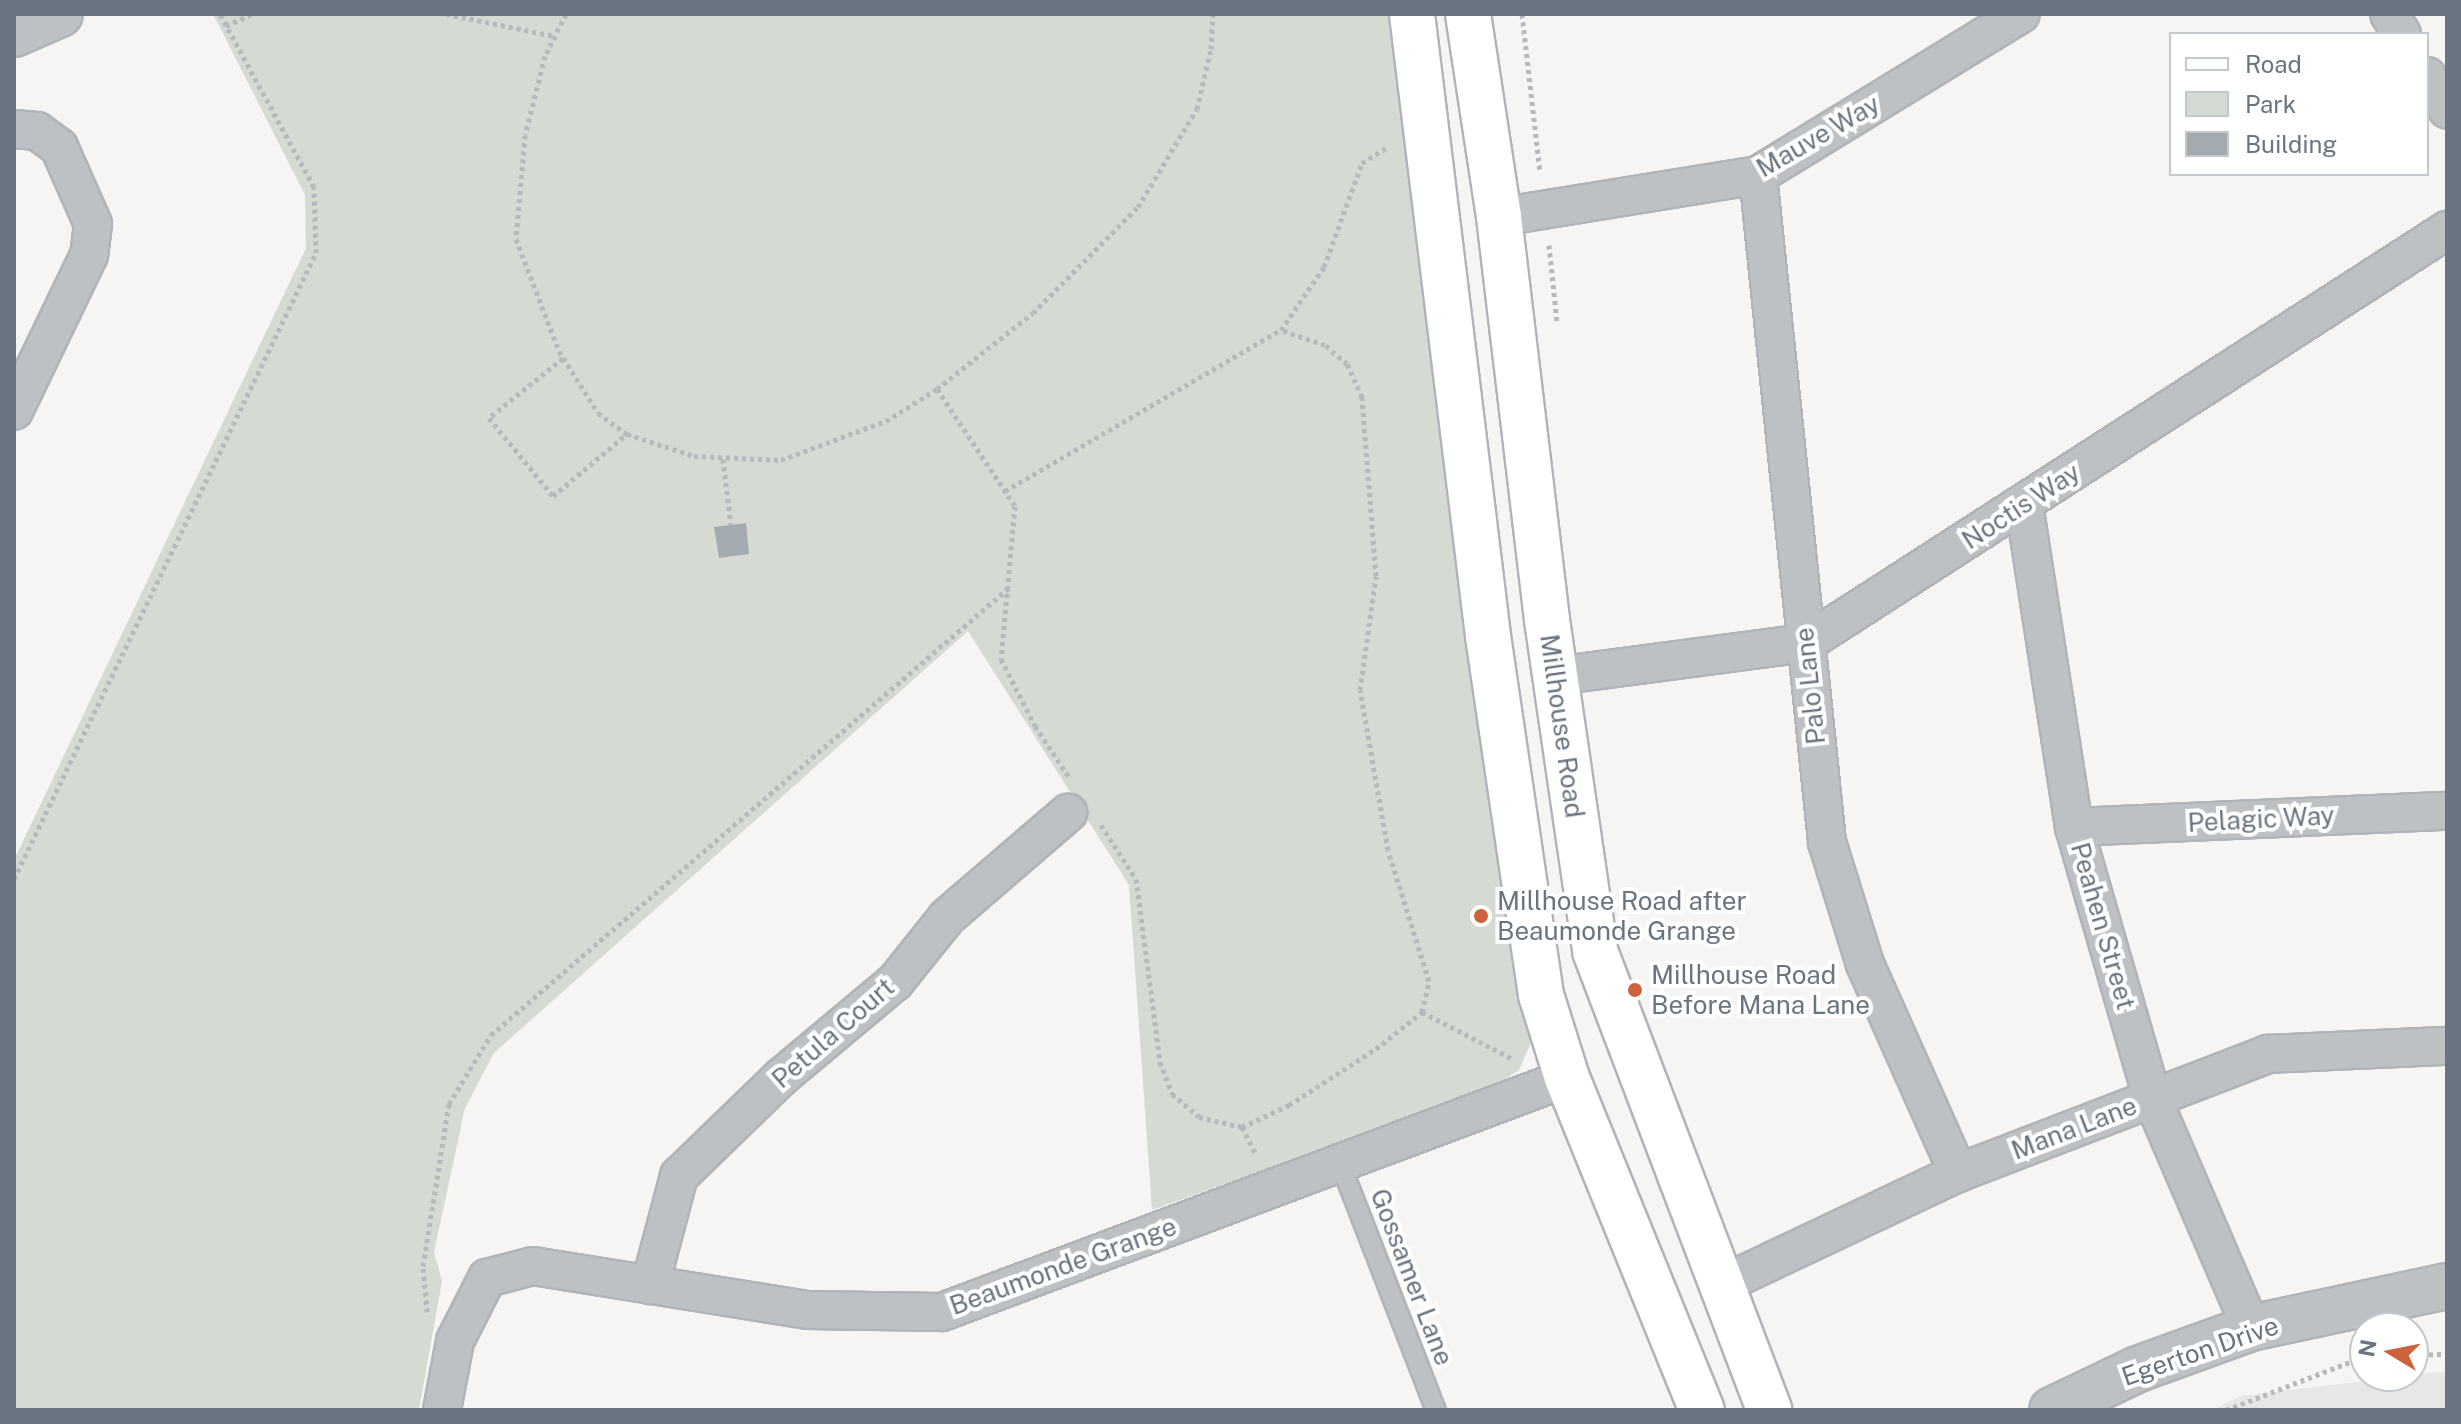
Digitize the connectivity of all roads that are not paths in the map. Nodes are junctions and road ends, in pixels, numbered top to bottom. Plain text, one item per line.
1 (60, 14) edge
2 (1412, 14) edge
3 (1468, 14) edge
4 (2021, 14) edge
5 (2389, 14) edge
6 (2401, 32) edge
7 (14, 34) edge
8 (2429, 79) edge
9 (2447, 109) edge
10 (14, 129) edge
11 (1758, 175) junction
12 (1499, 217) junction
13 (2447, 230) edge
14 (14, 411) edge
15 (2024, 504) junction
16 (1806, 643) junction
17 (1555, 676) junction
18 (2447, 811) edge
19 (1068, 813) dead end
20 (2074, 827) junction
21 (2447, 1046) edge
22 (1567, 1078) junction
23 (2152, 1098) junction
24 (1340, 1163) junction
25 (1958, 1173) junction
26 (650, 1285) junction
27 (1721, 1285) junction
28 (2447, 1286) edge
29 (2251, 1328) junction
30 (442, 1410) edge
31 (1436, 1410) edge
32 (1702, 1410) edge
33 (1769, 1410) edge
34 (2052, 1410) edge

1 - 7 street
2 - 22 main road
3 - 12 main road, Millhouse Road
4 - 11 street, Mauve Way
5 - 6 street
8 - 9 street
10 - 14 street
11 - 12 street, Mauve Way
11 - 16 street, Palo Lane
12 - 17 main road, Millhouse Road
13 - 15 street, Noctis Way
15 - 16 street, Noctis Way
15 - 20 street, Peahen Street
16 - 17 street, Noctis Way
16 - 25 street, Palo Lane
17 - 27 main road, Millhouse Road
18 - 20 street, Pelagic Way
19 - 26 street, Petula Court
20 - 23 street, Peahen Street
21 - 23 street, Mana Lane
22 - 24 street, Beaumonde Grange
22 - 32 main road
23 - 25 street, Mana Lane
23 - 29 street, Peahen Street
24 - 26 street, Beaumonde Grange
24 - 31 lane, Gossamer Lane
25 - 27 street, Mana Lane
26 - 30 street, Beaumonde Grange
27 - 33 main road, Millhouse Road
28 - 29 street, Egerton Drive
29 - 34 street, Egerton Drive

